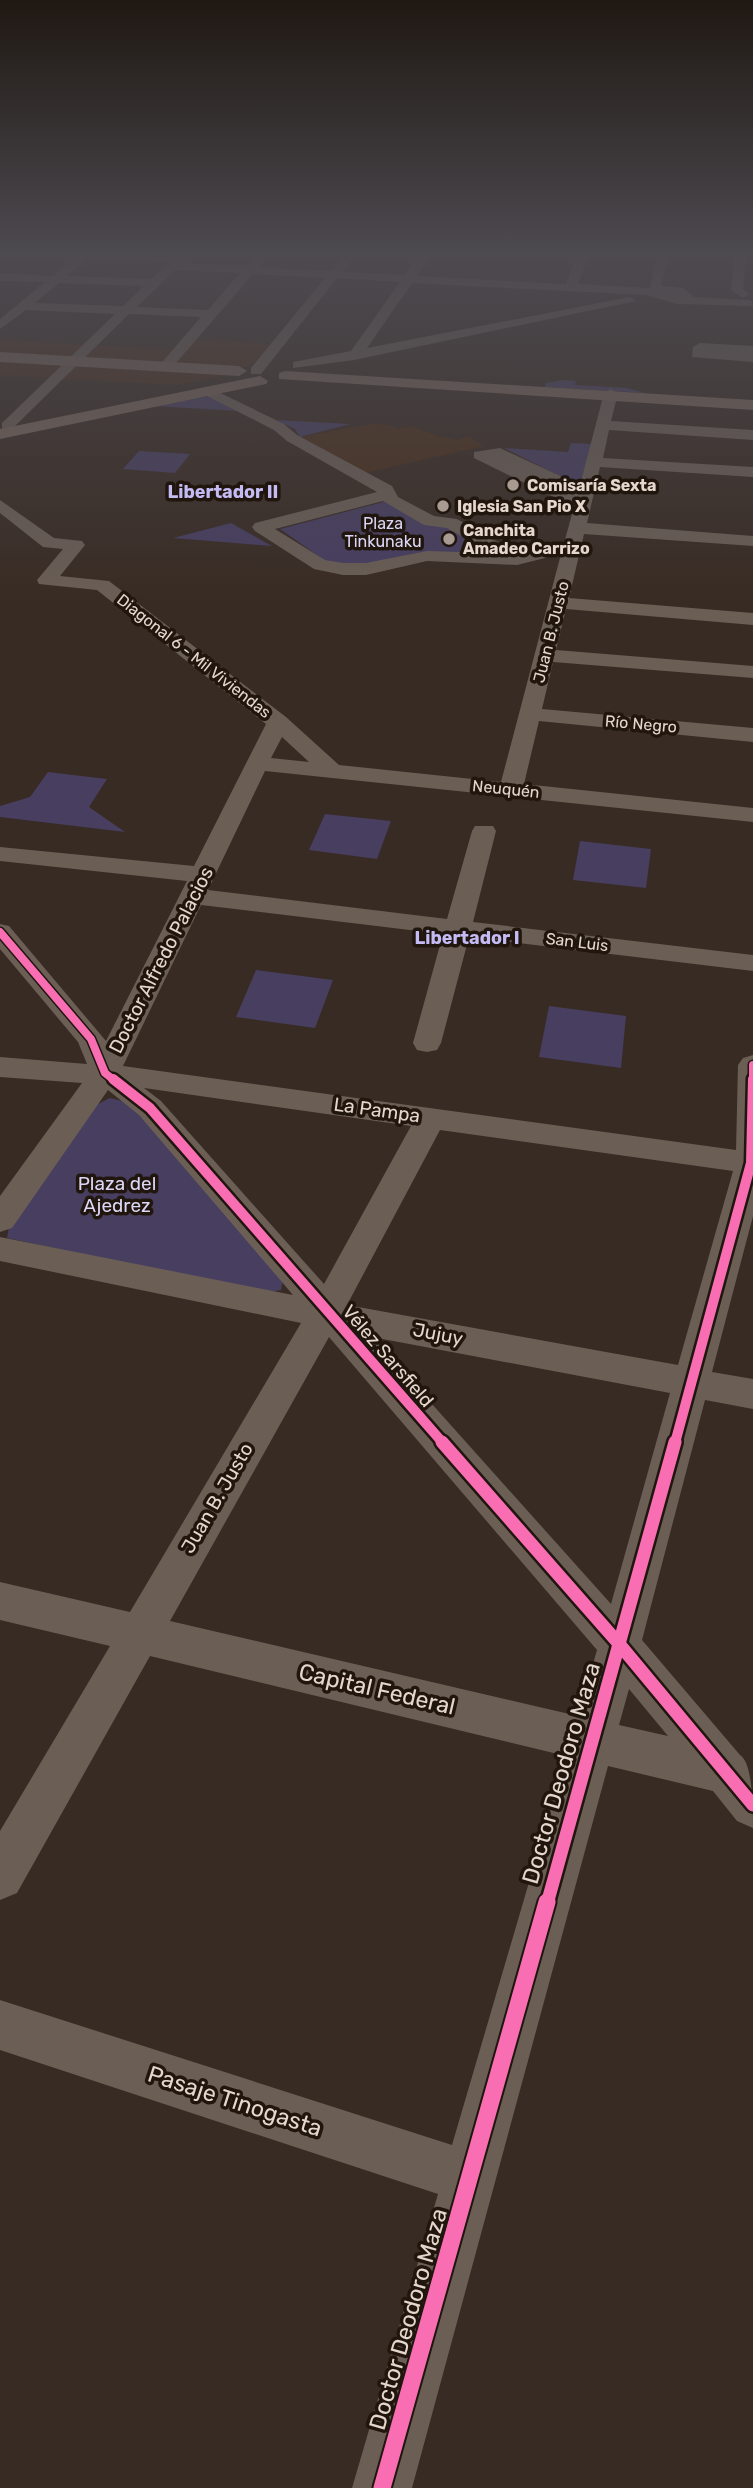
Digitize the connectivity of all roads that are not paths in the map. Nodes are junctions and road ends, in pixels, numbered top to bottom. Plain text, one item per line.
1 (64, 370) edge
2 (206, 370) edge
3 (207, 370) edge
4 (259, 370) edge
5 (291, 370) edge
6 (292, 370) edge
7 (319, 370) edge
8 (256, 374) junction
9 (234, 376) junction
10 (208, 391) junction
11 (611, 395) junction
12 (753, 403) edge
13 (603, 425) junction
14 (2, 429) edge
15 (753, 435) edge
16 (594, 462) junction
17 (753, 472) edge
18 (389, 494) junction
19 (585, 498) junction
20 (0, 505) edge
21 (575, 537) junction
22 (753, 541) edge
23 (517, 560) junction
24 (566, 570) junction
25 (558, 603) junction
26 (753, 619) edge
27 (545, 655) junction
28 (753, 673) edge
29 (530, 714) junction
30 (278, 722) junction
31 (753, 734) edge
32 (259, 764) junction
33 (333, 772) junction
34 (511, 790) junction
35 (753, 815) edge
36 (484, 831) dead end
37 (5, 861) edge
38 (198, 886) junction
39 (458, 928) junction
40 (0, 932) edge
41 (753, 963) edge
42 (427, 1043) dead end
43 (753, 1065) edge
44 (0, 1067) edge
45 (105, 1073) junction
46 (431, 1118) junction
47 (752, 1163) edge
48 (0, 1220) edge
49 (0, 1248) edge
50 (326, 1312) junction
51 (692, 1383) junction
52 (753, 1394) edge
53 (0, 1601) edge
54 (138, 1633) junction
55 (620, 1645) junction
56 (591, 1740) junction
57 (739, 1775) edge
58 (753, 1805) edge
59 (0, 1876) edge
60 (0, 2025) edge
61 (470, 2178) junction
62 (382, 2488) edge

1 - 14 street
2 - 9 main road
3 - 8 main road
4 - 8 street
5 - 8 main road
6 - 11 main road
7 - 11 main road
8 - 9 main road
8 - 10 main road
9 - 14 main road
10 - 14 main road
10 - 18 street
11 - 12 main road
11 - 13 street, Juan B. Justo
13 - 15 street
13 - 16 street, Juan B. Justo
16 - 17 street
16 - 19 street, Juan B. Justo
18 - 23 street
18 - 23 street
19 - 19 street
19 - 21 street, Juan B. Justo
20 - 30 street, Diagonal 6 - Mil Viviendas
21 - 22 street
21 - 23 street
21 - 24 street, Juan B. Justo
23 - 24 street
24 - 25 street, Juan B. Justo
25 - 26 street
25 - 27 street, Juan B. Justo
27 - 28 street
27 - 29 street, Juan B. Justo
29 - 31 street, Río Negro
29 - 34 street, Juan B. Justo
30 - 32 street, Doctor Alfredo Palacios
30 - 33 street, Diagonal 6 - Mil Viviendas
32 - 33 street, Neuquén
32 - 38 street, Doctor Alfredo Palacios
33 - 34 street, Neuquén
34 - 35 street, Neuquén
36 - 39 street
37 - 38 street, San Luis
38 - 39 street, San Luis
38 - 45 street, Doctor Alfredo Palacios
39 - 41 street, San Luis
39 - 42 street
40 - 45 street
43 - 47 street, Doctor Deodoro Maza
44 - 45 street, La Pampa
45 - 46 street, La Pampa
45 - 48 street, Doctor Alfredo Palacios
45 - 50 street, Vélez Sarsfield
46 - 47 street, La Pampa
46 - 50 street, Juan B. Justo
47 - 51 street, Doctor Deodoro Maza
49 - 50 street, Jujuy
50 - 51 street, Jujuy
50 - 54 street, Juan B. Justo
50 - 55 street, Vélez Sarsfield
51 - 52 street, Jujuy
51 - 55 street, Doctor Deodoro Maza
53 - 54 street, Capital Federal
54 - 56 street, Capital Federal
54 - 59 street, Juan B. Justo
55 - 56 street, Doctor Deodoro Maza
55 - 57 street, Vélez Sarsfield
56 - 57 street, Capital Federal
56 - 61 street, Doctor Deodoro Maza
57 - 58 street, Vélez Sarsfield
60 - 61 street, Pasaje Tinogasta
61 - 62 street, Doctor Deodoro Maza

